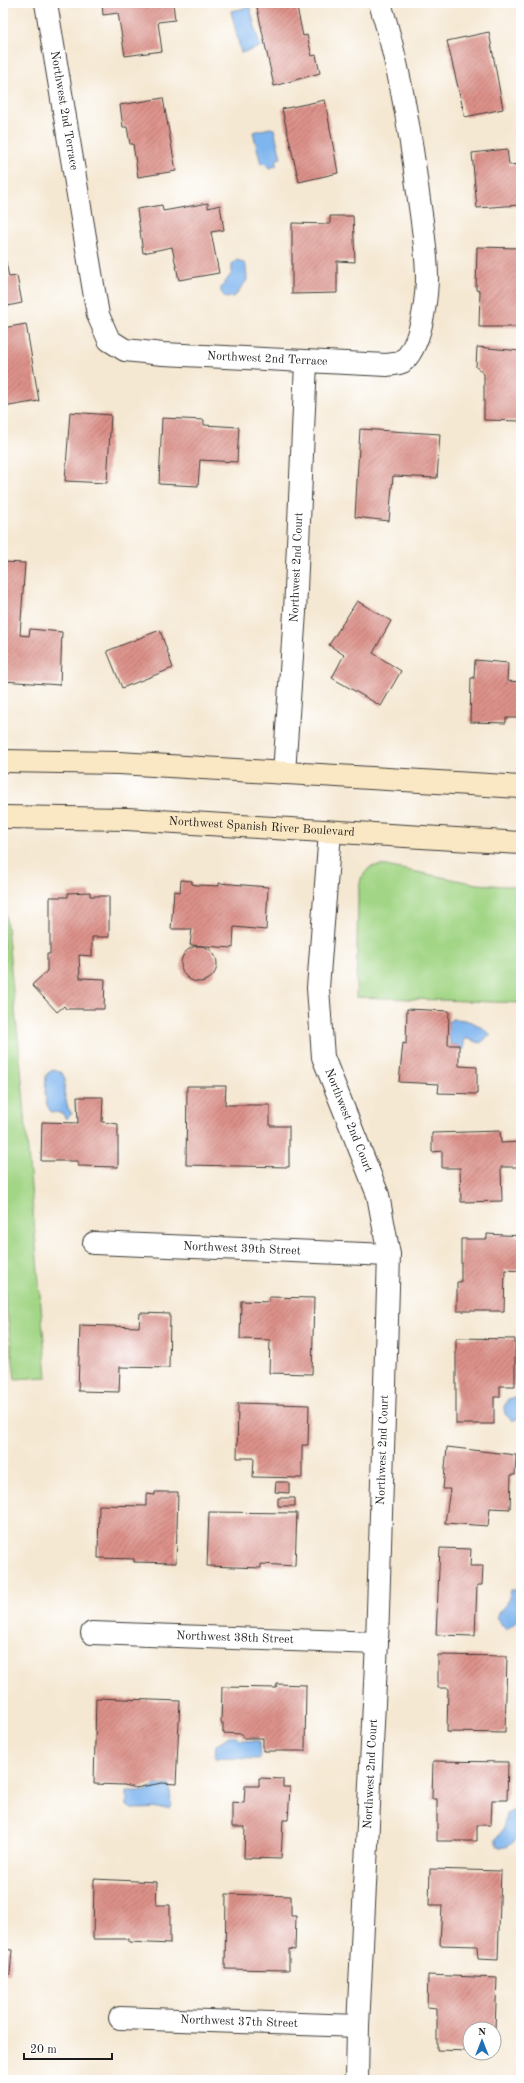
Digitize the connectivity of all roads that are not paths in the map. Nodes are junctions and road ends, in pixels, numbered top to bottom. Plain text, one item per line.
1 (46, 3) edge
2 (380, 3) edge
3 (306, 362) junction
4 (3, 761) edge
5 (27, 761) junction
6 (3, 768) edge
7 (284, 773) junction
8 (521, 787) edge
9 (3, 817) edge
10 (330, 832) junction
11 (521, 843) edge
12 (94, 1243) dead end
13 (389, 1255) junction
14 (92, 1633) dead end
15 (377, 1643) junction
16 (120, 2018) dead end
17 (358, 2026) junction
18 (357, 2080) edge

1 - 3 street, Northwest 2nd Terrace
2 - 3 street, Northwest 2nd Terrace
3 - 7 street, Northwest 2nd Court
4 - 5 main road
5 - 6 main road
5 - 7 main road
7 - 8 main road
9 - 10 main road, Northwest Spanish River Boulevard
10 - 11 main road, Northwest Spanish River Boulevard
10 - 13 street, Northwest 2nd Court
12 - 13 street, Northwest 39th Street
13 - 15 street, Northwest 2nd Court
14 - 15 street, Northwest 38th Street
15 - 17 street, Northwest 2nd Court
16 - 17 street, Northwest 37th Street
17 - 18 street, Northwest 2nd Court

